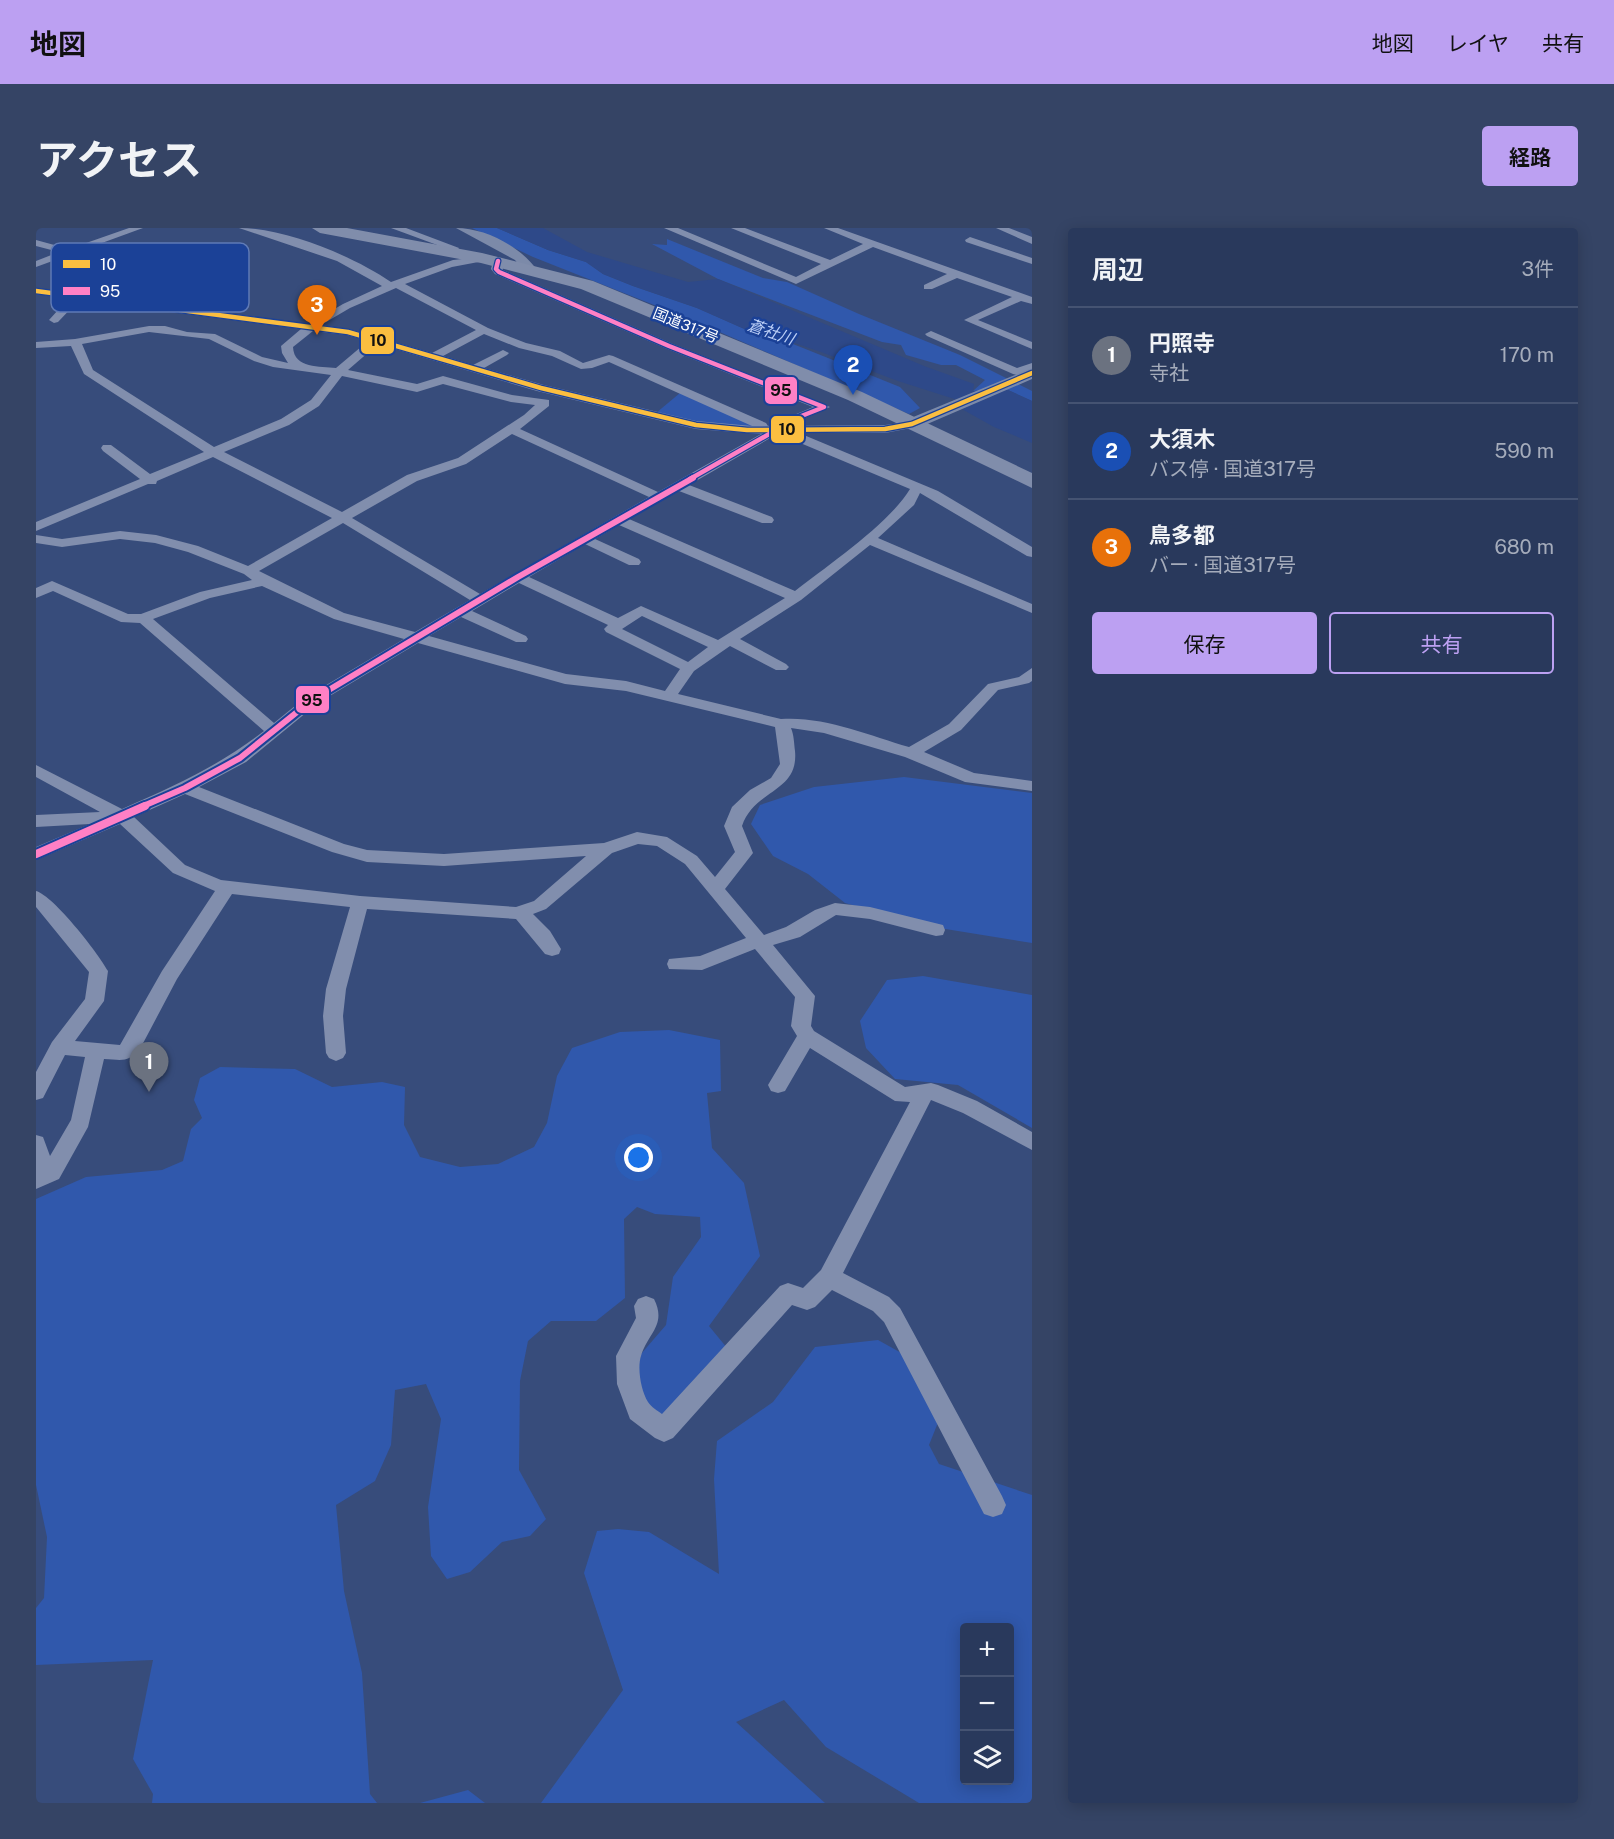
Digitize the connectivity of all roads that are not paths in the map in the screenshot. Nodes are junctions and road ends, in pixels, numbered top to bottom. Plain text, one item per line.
1 (138, 228) edge
2 (244, 228) edge
3 (320, 228) edge
4 (396, 228) edge
5 (463, 228) edge
6 (669, 228) edge
7 (736, 228) edge
8 (762, 228) edge
9 (829, 228) edge
10 (1001, 228) edge
11 (970, 240) dead end
12 (736, 241) junction
13 (1032, 241) edge
14 (36, 243) edge
15 (95, 243) edge
16 (873, 243) junction
17 (51, 247) edge
18 (450, 253) junction
19 (493, 255) junction
20 (1032, 261) edge
21 (830, 264) junction
22 (956, 274) junction
23 (50, 280) dead end
24 (393, 285) junction
25 (928, 287) dead end
26 (37, 291) edge
27 (1026, 299) edge
28 (249, 309) edge
29 (62, 312) edge
30 (233, 312) edge
31 (54, 320) dead end
32 (315, 323) junction
33 (484, 330) junction
34 (1032, 333) edge
35 (931, 334) dead end
36 (1016, 339) junction
37 (376, 340) junction
38 (75, 342) junction
39 (36, 345) edge
40 (1032, 346) edge
41 (503, 353) dead end
42 (979, 355) junction
43 (434, 357) junction
44 (302, 368) junction
45 (473, 369) junction
46 (339, 372) junction
47 (1031, 373) edge
48 (553, 390) junction
49 (545, 403) junction
50 (914, 423) junction
51 (511, 429) junction
52 (778, 429) junction
53 (107, 448) dead end
54 (213, 452) junction
55 (151, 481) junction
56 (1032, 481) edge
57 (679, 486) junction
58 (917, 488) junction
59 (659, 497) junction
60 (345, 519) junction
61 (620, 520) junction
62 (767, 520) dead end
63 (36, 527) edge
64 (36, 539) edge
65 (585, 539) junction
66 (868, 539) junction
67 (1032, 553) edge
68 (634, 562) dead end
69 (249, 571) junction
70 (518, 576) junction
71 (264, 581) junction
72 (36, 594) edge
73 (796, 597) junction
74 (478, 599) junction
75 (1032, 609) edge
76 (460, 611) junction
77 (143, 618) junction
78 (618, 624) junction
79 (419, 638) junction
80 (521, 639) dead end
81 (724, 643) junction
82 (782, 667) dead end
83 (689, 668) junction
84 (1032, 673) edge
85 (668, 697) junction
86 (781, 724) junction
87 (274, 731) junction
88 (911, 753) junction
89 (36, 770) edge
90 (1032, 786) edge
91 (185, 788) junction
92 (122, 816) junction
93 (36, 821) edge
94 (606, 849) junction
95 (36, 854) edge
96 (227, 887) junction
97 (715, 890) junction
98 (36, 897) edge
99 (360, 902) junction
100 (520, 912) junction
101 (936, 930) dead end
102 (759, 941) junction
103 (552, 949) dead end
104 (676, 964) dead end
105 (807, 1036) junction
106 (59, 1047) junction
107 (96, 1051) junction
108 (336, 1053) dead end
109 (778, 1085) dead end
110 (36, 1092) edge
111 (925, 1092) junction
112 (1032, 1142) edge
113 (36, 1143) edge
114 (39, 1177) edge
115 (829, 1277) junction
116 (646, 1306) dead end
117 (993, 1504) dead end

1 - 15 street
2 - 24 street
3 - 18 highway, 国道317号
4 - 18 street
5 - 19 street
6 - 12 street
7 - 12 street
8 - 12 street
9 - 16 street
10 - 13 street
11 - 20 street
12 - 21 street
12 - 21 street
14 - 17 street
16 - 21 street
16 - 22 street
18 - 19 highway, 国道317号
19 - 24 street
19 - 50 highway, 国道317号
19 - 52 street
22 - 25 street
22 - 27 street
23 - 26 street
24 - 32 street
24 - 33 street
27 - 36 street
28 - 32 street
29 - 31 street
30 - 32 street
32 - 37 street
32 - 44 street
33 - 43 street
33 - 52 street
34 - 36 street
35 - 42 street
36 - 40 street
36 - 42 street
37 - 43 street
37 - 46 street
38 - 39 street
38 - 44 street
38 - 54 street
41 - 45 street
42 - 47 street
43 - 45 street
44 - 46 street
45 - 48 street
46 - 49 street
46 - 54 street
47 - 50 street
48 - 49 street
48 - 52 street
49 - 51 street
50 - 52 street
50 - 56 highway, 国道317号
51 - 59 street
51 - 60 street
52 - 57 street
52 - 58 street
53 - 55 street
54 - 55 street
54 - 60 street
55 - 63 street
57 - 59 street
57 - 62 street
58 - 66 street
58 - 67 street
59 - 61 street
60 - 69 street
60 - 74 street
61 - 65 street
61 - 73 street
64 - 69 street
65 - 68 street
65 - 70 street
66 - 73 street
66 - 75 street
69 - 71 street
70 - 74 street
70 - 78 street
71 - 77 street
71 - 79 street
72 - 77 street
73 - 81 street
74 - 76 street
76 - 79 street
76 - 80 street
77 - 87 street
78 - 81 street
78 - 83 street
79 - 85 street
79 - 87 street
81 - 82 street
81 - 83 street
83 - 85 street
84 - 88 street
85 - 86 street
86 - 88 street
86 - 97 street
87 - 91 street
88 - 90 street
89 - 92 street
91 - 92 street
91 - 94 street
92 - 93 street
92 - 95 street
92 - 96 street
94 - 97 street
94 - 100 street
96 - 99 street
96 - 107 street
97 - 102 street
98 - 106 street
99 - 100 street
99 - 108 street
100 - 103 street
101 - 102 street
102 - 104 street
102 - 105 street
105 - 109 street
105 - 111 street
106 - 107 street
106 - 110 street
107 - 114 street
111 - 112 street
111 - 115 street
113 - 114 street
115 - 116 street
115 - 117 street

